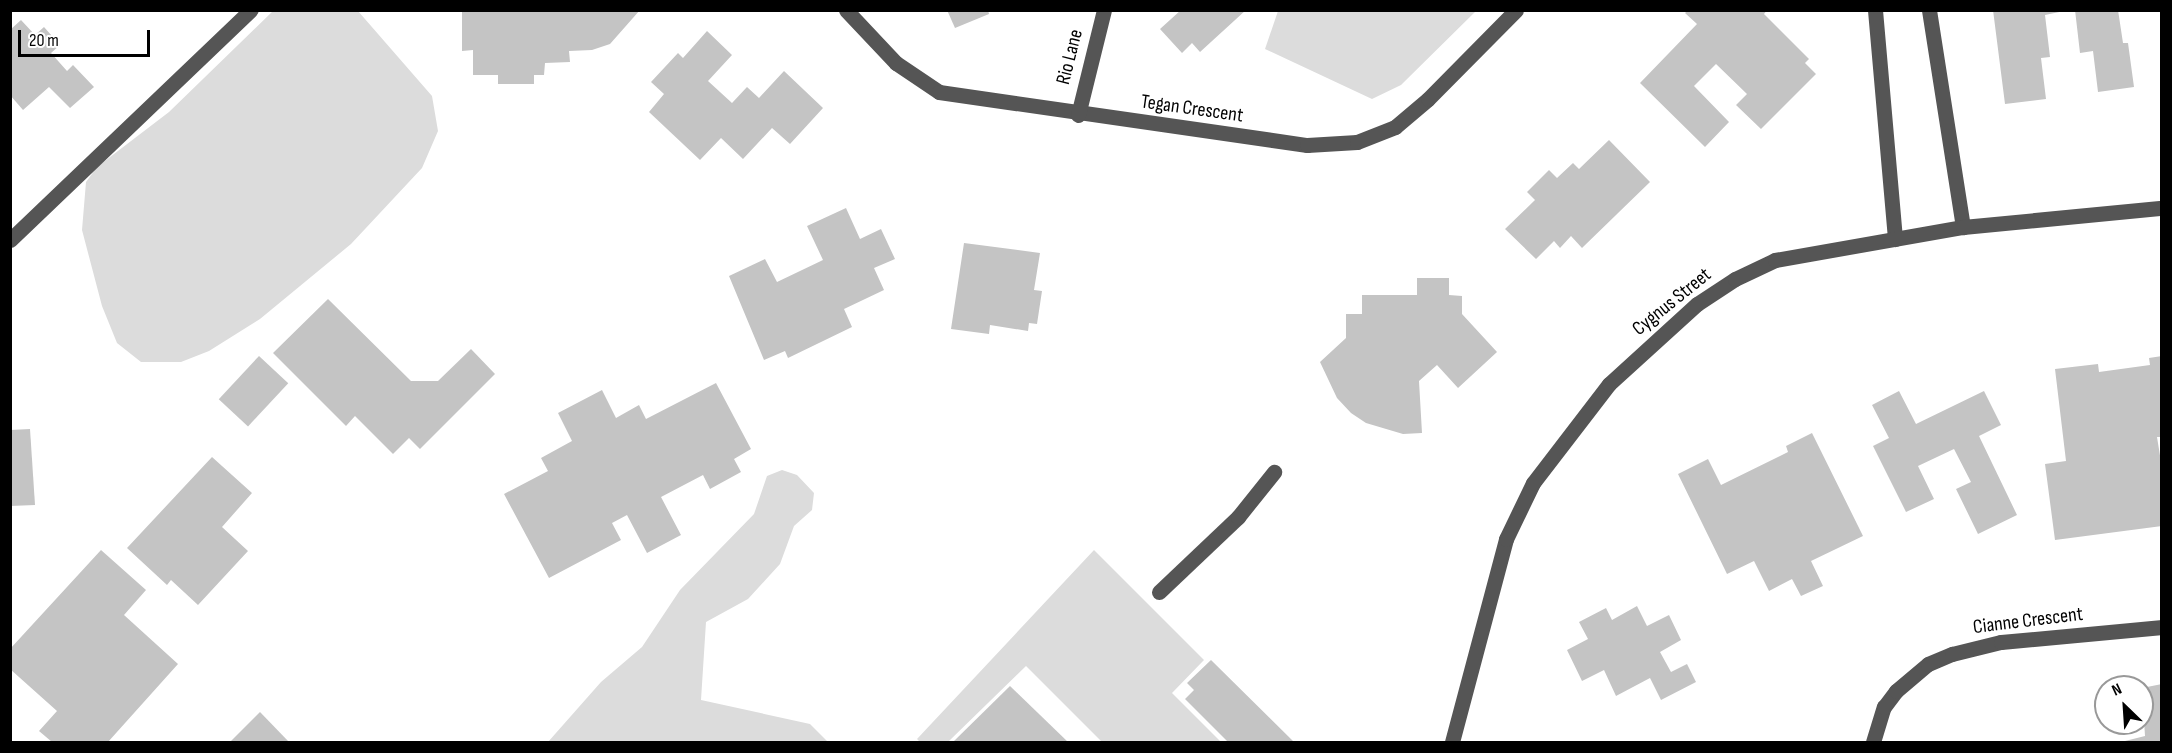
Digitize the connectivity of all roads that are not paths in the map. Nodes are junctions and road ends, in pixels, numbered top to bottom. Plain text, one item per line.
1 (251, 10) edge
2 (846, 10) edge
3 (1104, 10) edge
4 (1516, 10) edge
5 (1875, 10) edge
6 (1929, 10) edge
7 (1078, 115) junction
8 (2162, 208) edge
9 (1963, 227) junction
10 (1895, 239) junction
11 (10, 240) edge
12 (1274, 472) dead end
13 (1159, 592) dead end
14 (2162, 627) edge
15 (1452, 742) edge
16 (1874, 742) edge

1 - 11 street
2 - 7 street, Tegan Crescent
3 - 7 street, Rio Lane
4 - 7 street, Tegan Crescent
5 - 10 street
6 - 9 street
8 - 9 street, Cygnus Street
9 - 10 street, Cygnus Street
10 - 15 street, Cygnus Street
12 - 13 street
14 - 16 street, Cianne Crescent

